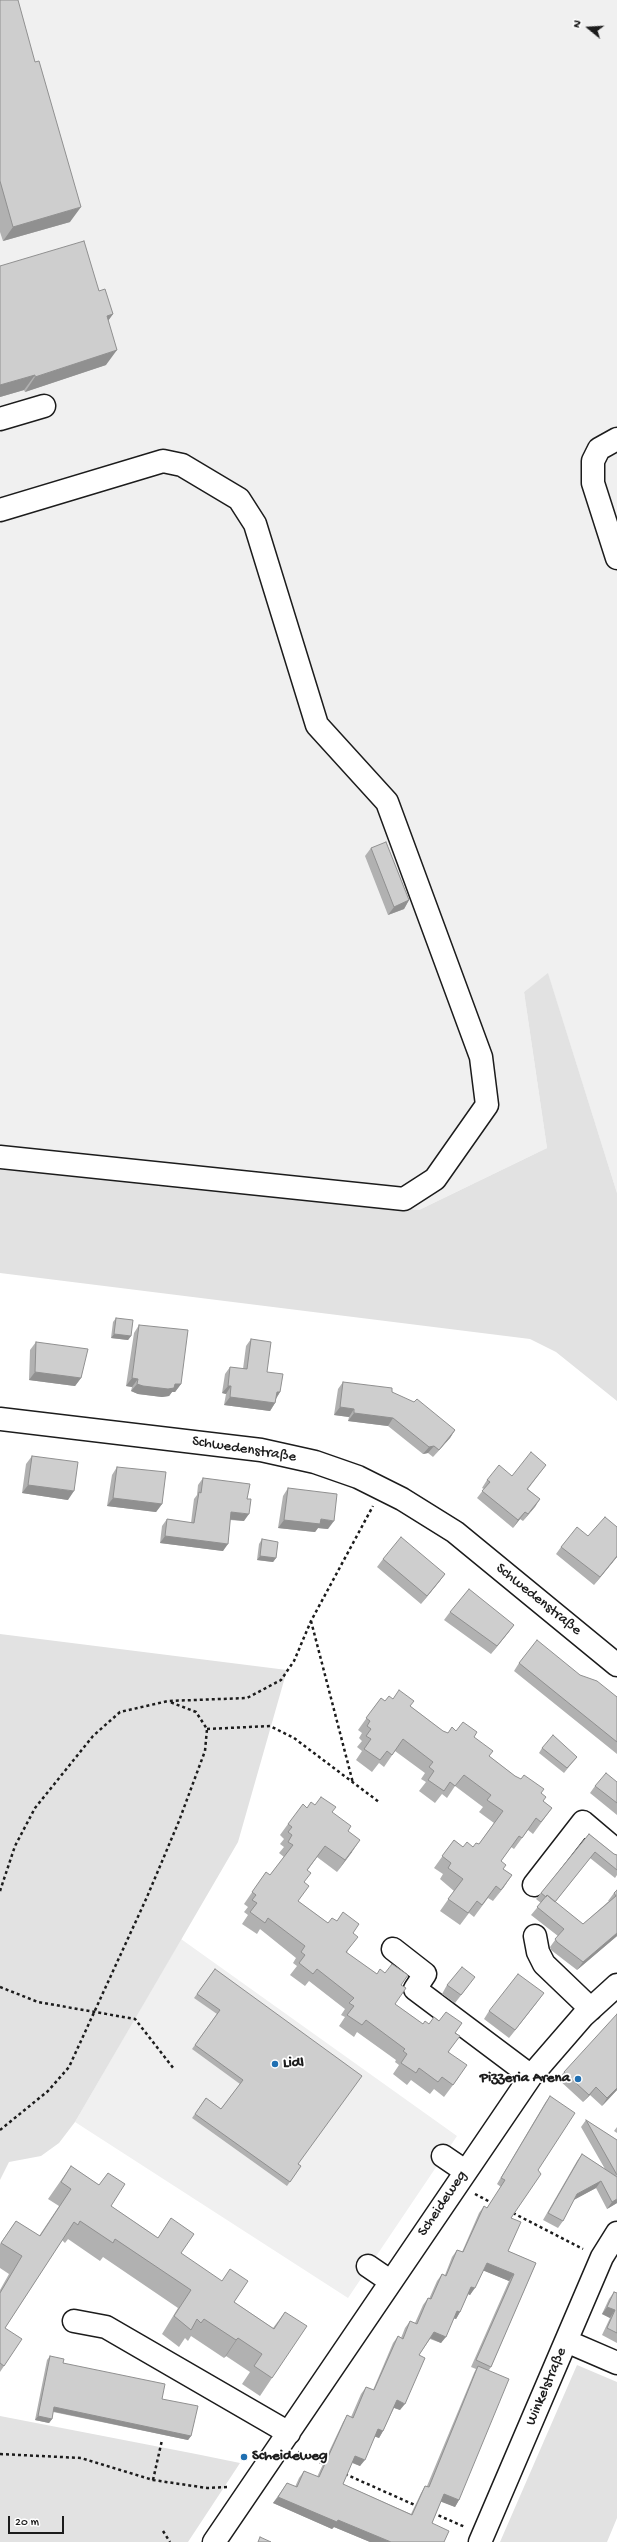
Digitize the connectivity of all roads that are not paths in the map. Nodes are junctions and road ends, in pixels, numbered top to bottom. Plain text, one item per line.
1 (44, 406) dead end
2 (0, 419) edge
3 (617, 439) edge
4 (0, 510) edge
5 (617, 558) edge
6 (0, 1156) edge
7 (0, 1419) edge
8 (617, 1665) edge
9 (617, 1850) edge
10 (534, 1885) dead end
11 (535, 1936) dead end
12 (393, 1949) dead end
13 (617, 1985) edge
14 (591, 2009) junction
15 (531, 2076) junction
16 (442, 2156) dead end
17 (461, 2178) junction
18 (617, 2233) edge
19 (368, 2266) dead end
20 (390, 2281) junction
21 (74, 2321) dead end
22 (566, 2341) junction
23 (617, 2363) edge
24 (285, 2438) junction
25 (481, 2538) edge
26 (214, 2542) edge

1 - 2 street
3 - 5 street
4 - 6 street
7 - 8 street, Schwedenstraße
9 - 10 street
11 - 14 street
12 - 15 street
13 - 14 street, Scheideweg
14 - 15 street, Scheideweg
15 - 17 street, Scheideweg
16 - 17 street
17 - 20 street, Scheideweg
18 - 22 street, Winkelstraße
19 - 20 street
20 - 24 street, Scheideweg
21 - 24 street
22 - 23 street
22 - 25 street, Winkelstraße
24 - 26 street, Scheideweg

